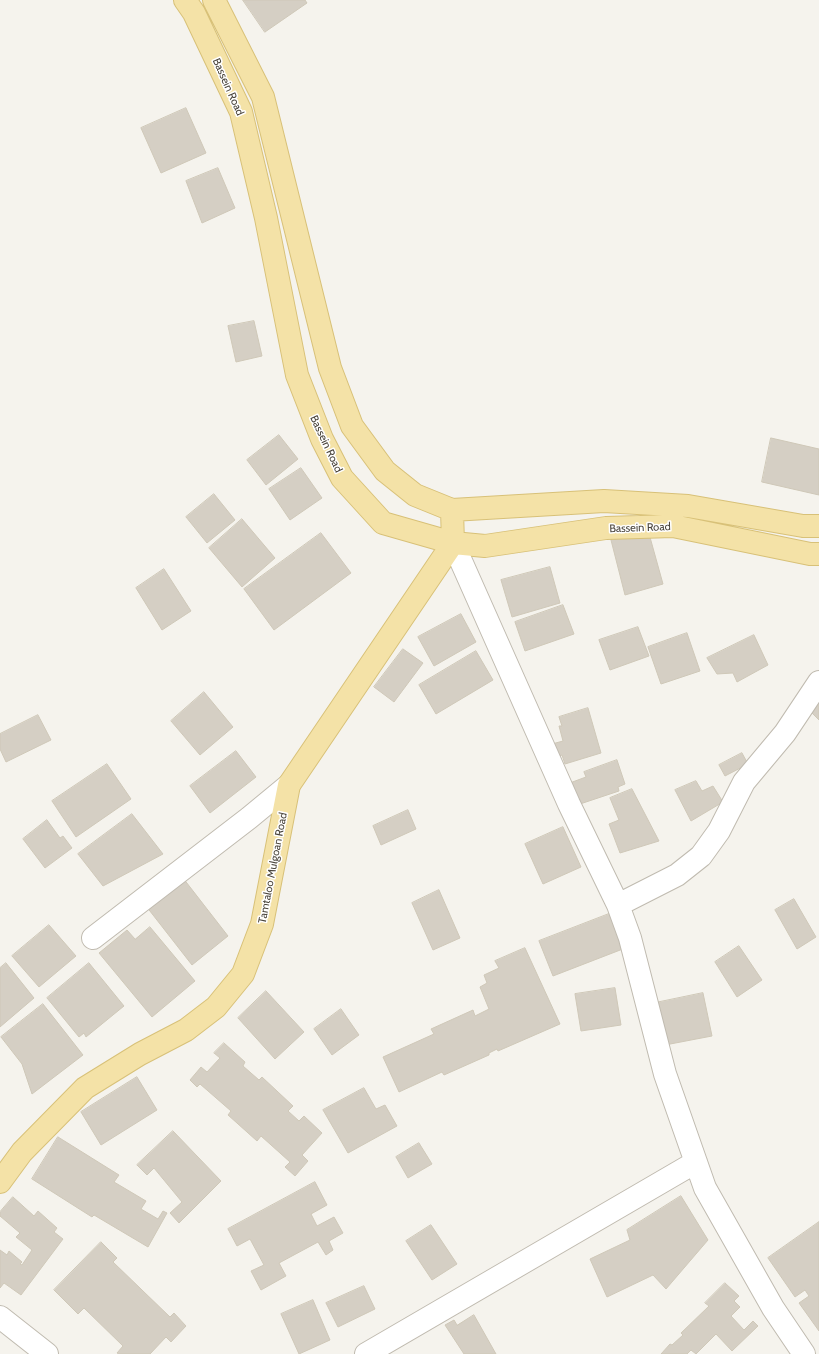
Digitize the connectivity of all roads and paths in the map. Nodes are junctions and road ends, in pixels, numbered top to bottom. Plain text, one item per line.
1 (184, 0) edge
2 (214, 0) edge
3 (452, 510) junction
4 (819, 526) edge
5 (453, 543) junction
6 (819, 554) edge
7 (819, 682) edge
8 (289, 785) junction
9 (618, 905) junction
10 (93, 938) dead end
11 (696, 1162) junction
12 (0, 1182) edge
13 (0, 1317) edge
14 (47, 1354) edge
15 (366, 1354) edge
16 (804, 1354) edge

1 - 5 main road, Bassein Road
2 - 3 main road
3 - 4 main road, Bassein Road
3 - 5 main road
5 - 6 main road, Bassein Road
5 - 8 main road, Tamtaloo Mulgoan Road
5 - 9 street
7 - 9 street
8 - 10 street
8 - 12 main road, Tamtaloo Mulgoan Road
9 - 11 street
11 - 15 street
11 - 16 street
13 - 14 street

